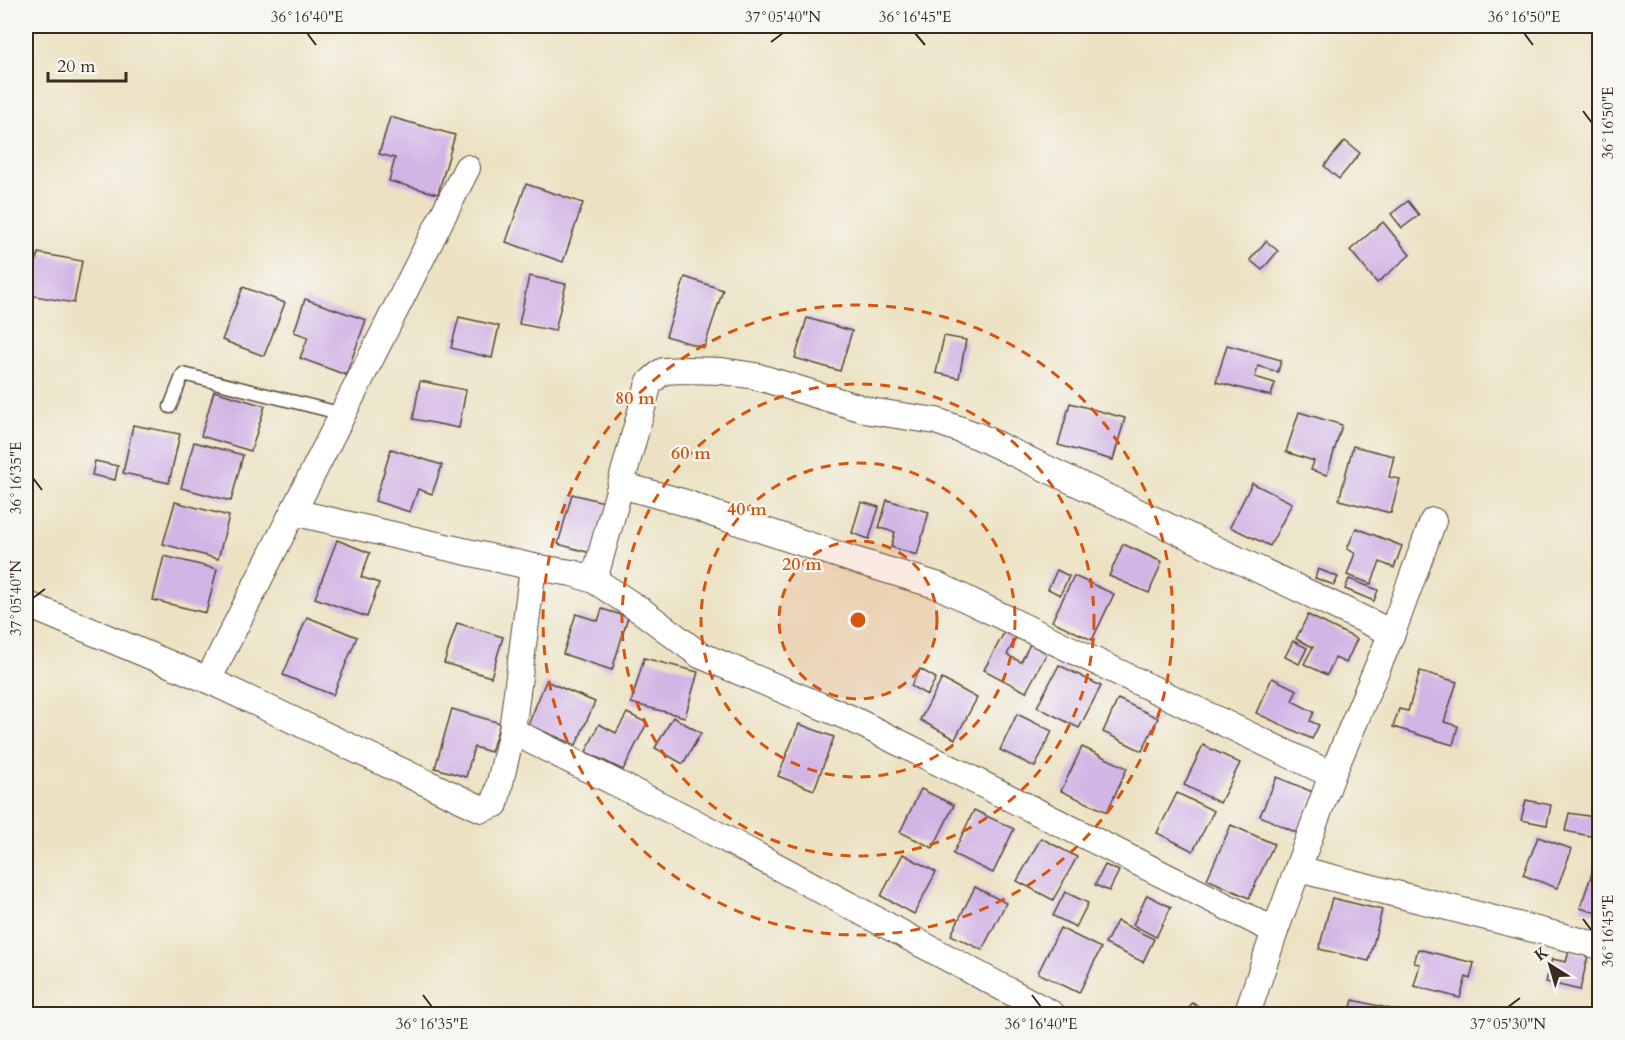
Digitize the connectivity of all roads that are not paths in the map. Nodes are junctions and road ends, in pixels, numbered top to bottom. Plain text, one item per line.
1 (467, 168) dead end
2 (170, 407) dead end
3 (343, 414) junction
4 (621, 485) junction
5 (293, 512) junction
6 (1432, 521) dead end
7 (533, 567) junction
8 (594, 580) junction
9 (26, 604) edge
10 (1392, 633) junction
11 (207, 680) junction
12 (512, 731) junction
13 (1332, 775) junction
14 (1298, 869) junction
15 (1275, 931) junction
16 (1599, 946) edge
17 (1052, 1014) edge
18 (1247, 1014) edge

1 - 3 street
2 - 3 lane
3 - 5 street
4 - 8 street
4 - 10 street
4 - 13 street
5 - 7 street
5 - 11 street
6 - 10 street
7 - 8 street
7 - 12 street
8 - 15 street
9 - 11 street
10 - 13 street
11 - 12 street
12 - 17 street
13 - 14 street
14 - 15 street
14 - 16 street
15 - 18 street

